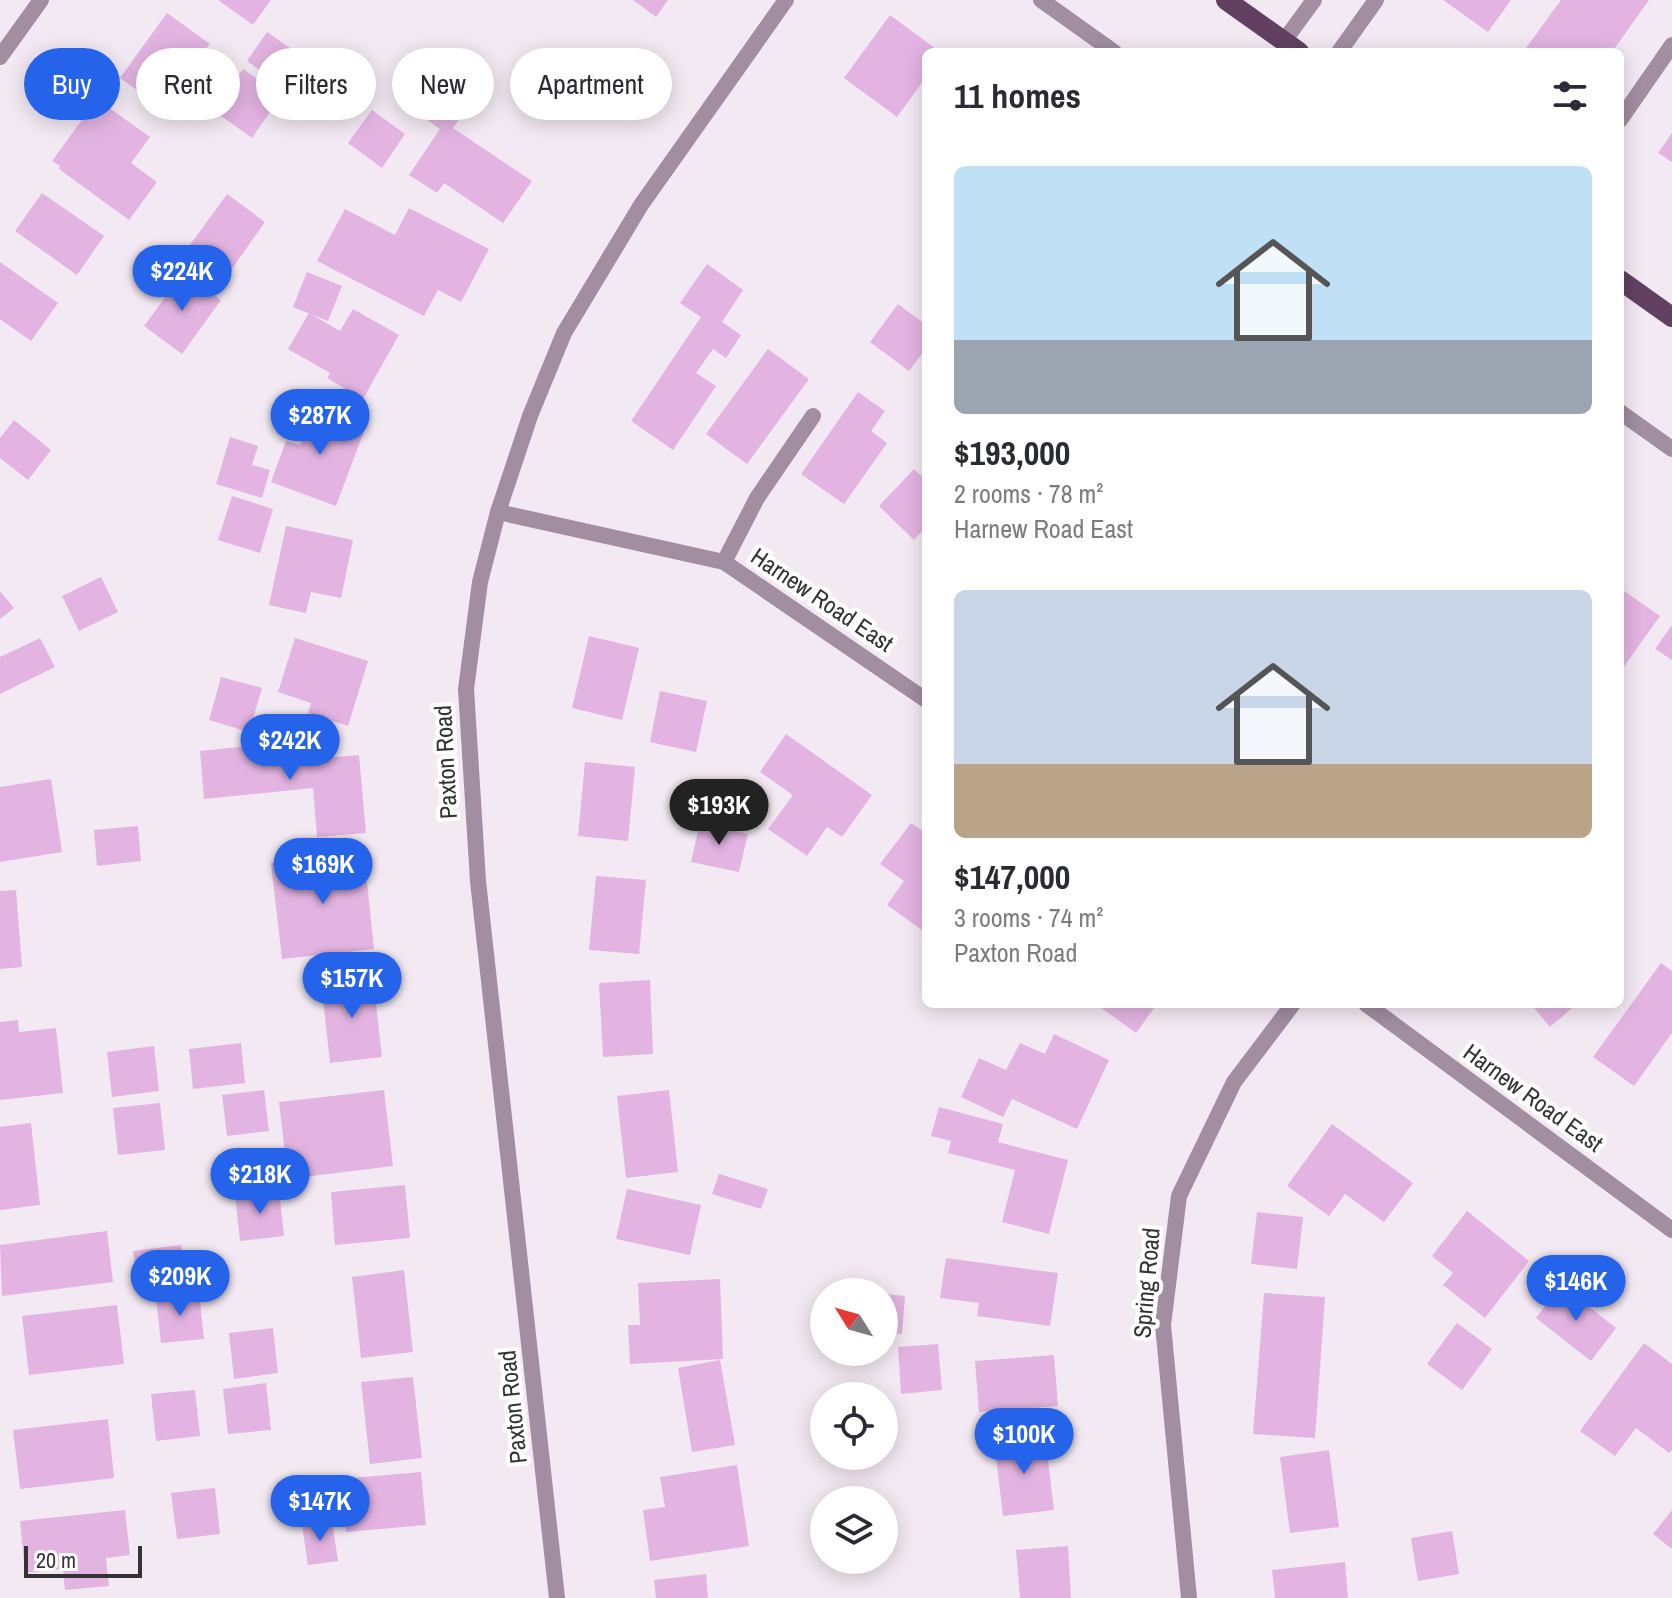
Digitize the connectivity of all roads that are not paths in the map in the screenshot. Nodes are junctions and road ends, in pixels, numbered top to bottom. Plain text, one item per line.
1 (41, 0) edge
2 (786, 0) edge
3 (1041, 0) edge
4 (1226, 0) edge
5 (1314, 0) edge
6 (1376, 0) edge
7 (1672, 45) edge
8 (1291, 46) edge
9 (1108, 48) edge
10 (1342, 48) edge
11 (0, 57) edge
12 (1624, 114) edge
13 (1624, 283) edge
14 (1672, 317) edge
15 (1624, 415) edge
16 (813, 416) dead end
17 (1672, 449) edge
18 (498, 512) junction
19 (724, 562) junction
20 (922, 697) edge
21 (1290, 1008) edge
22 (1371, 1008) edge
23 (1672, 1230) edge
24 (557, 1598) edge
25 (1189, 1598) edge

1 - 11 street
2 - 18 street, Paxton Road
3 - 9 street
4 - 8 main road
5 - 8 street
6 - 10 street
7 - 12 street
13 - 14 main road
15 - 17 street
16 - 19 street
18 - 19 street, Harnew Road East
18 - 24 street, Paxton Road
19 - 20 street, Harnew Road East
21 - 25 street, Spring Road
22 - 23 street, Harnew Road East

